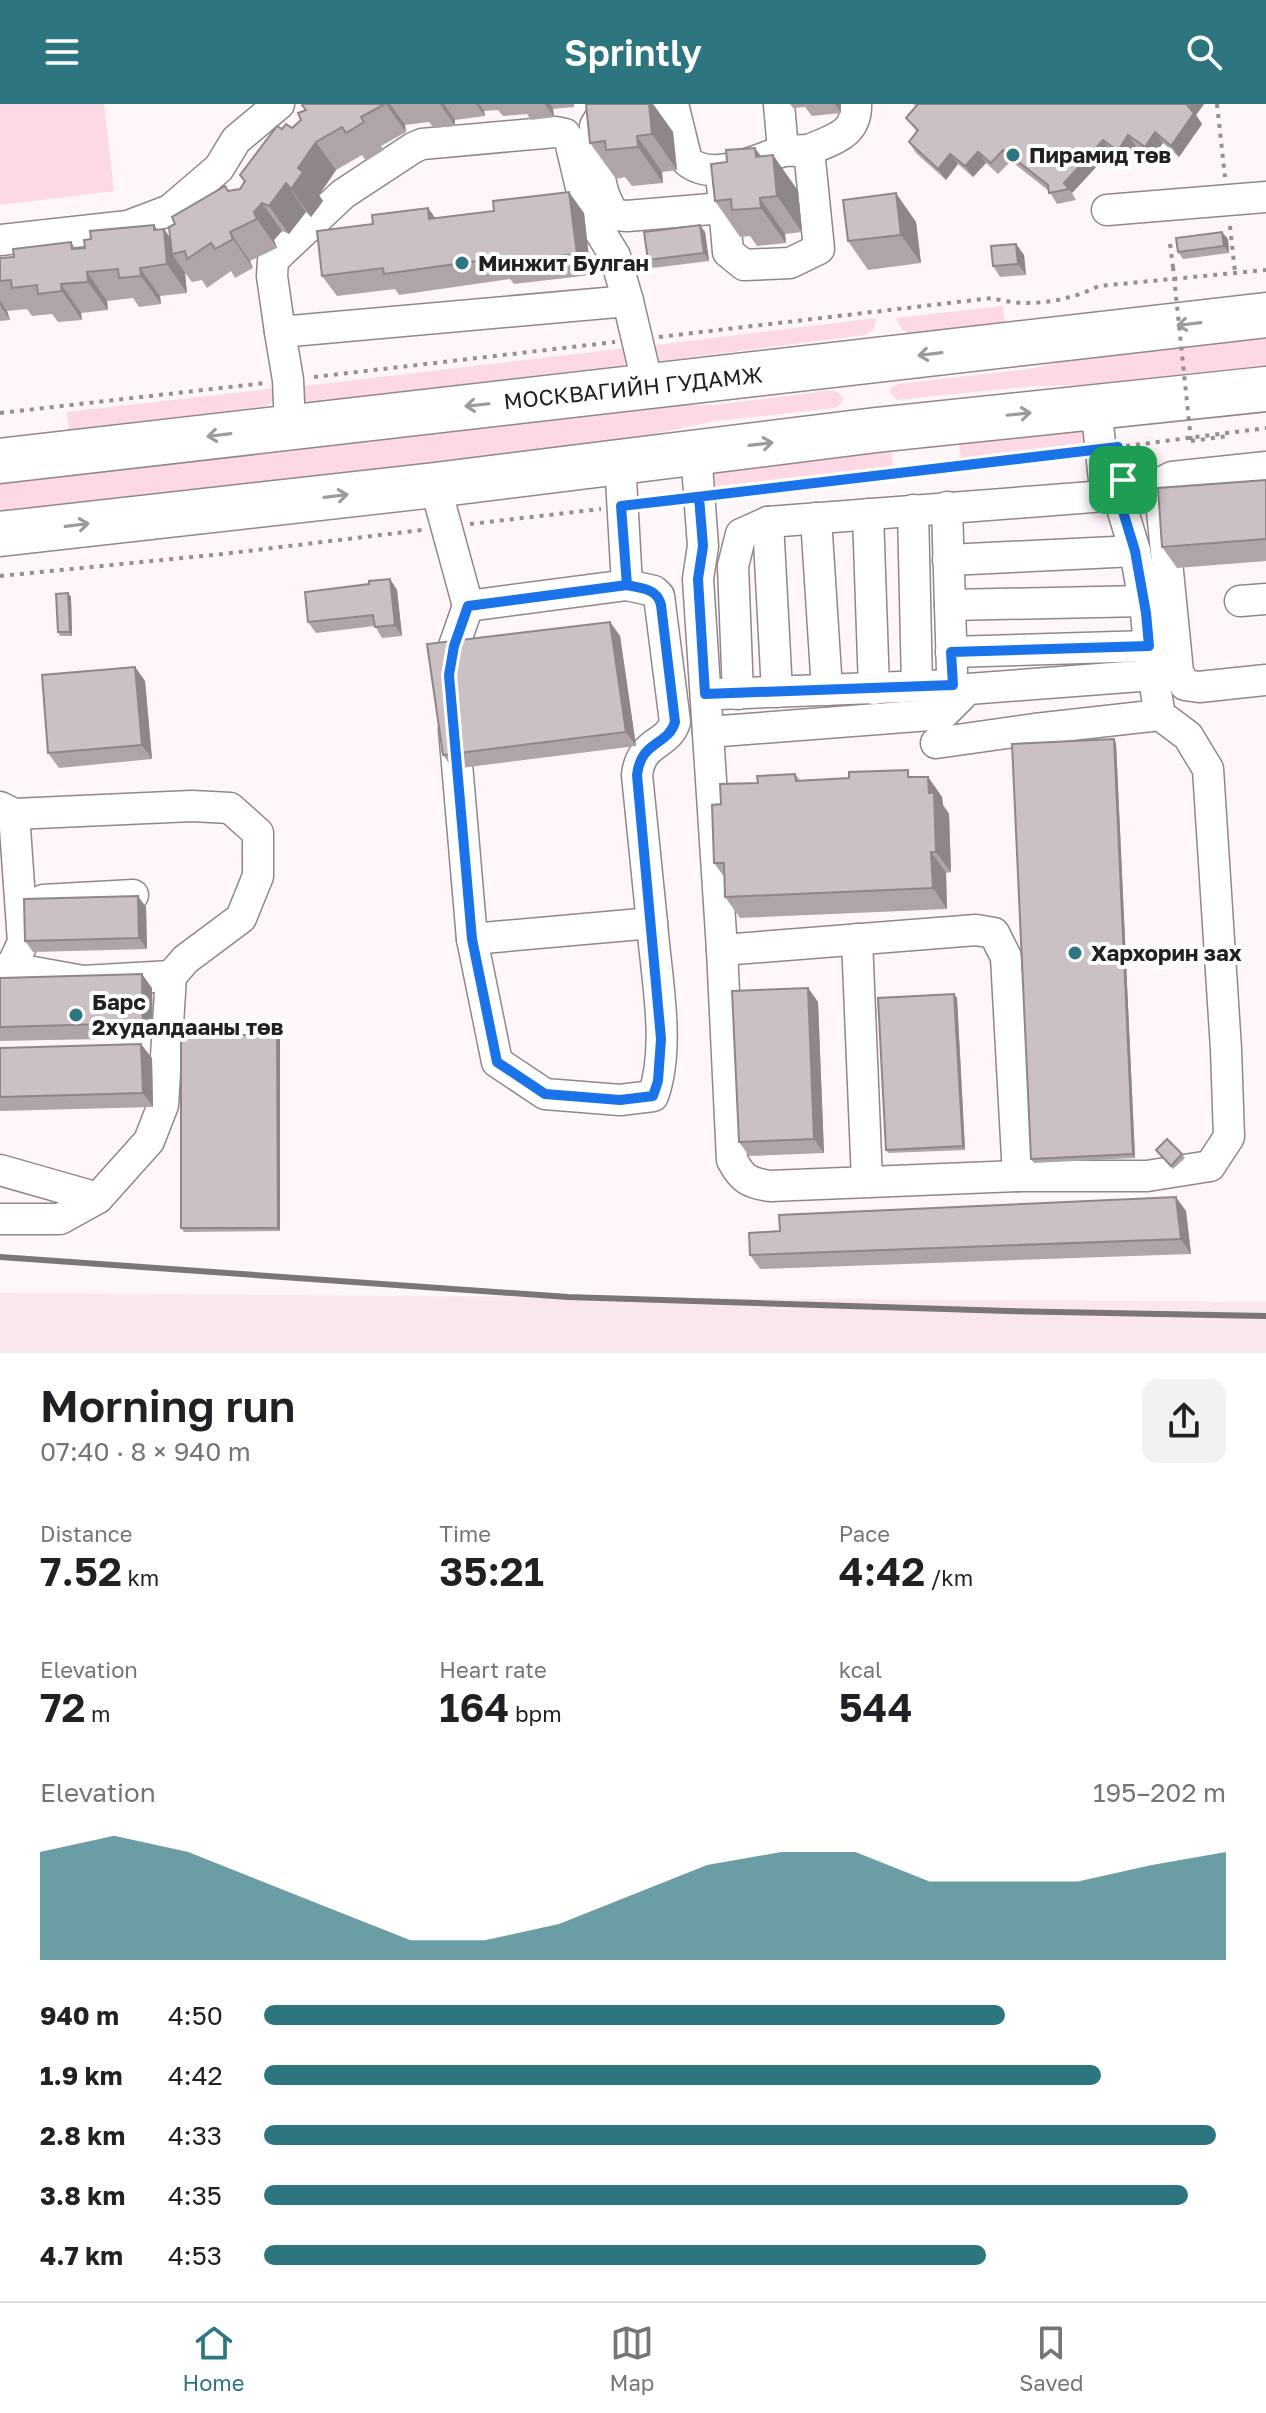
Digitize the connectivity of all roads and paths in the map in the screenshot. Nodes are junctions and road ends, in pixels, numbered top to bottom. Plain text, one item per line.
1 (279, 104) edge
2 (673, 104) edge
3 (779, 104) edge
4 (856, 104) edge
5 (796, 151) junction
6 (721, 171) junction
7 (1266, 197) edge
8 (723, 208) junction
9 (1107, 210) dead end
10 (0, 240) edge
11 (1170, 244) dead end
12 (628, 301) junction
13 (1266, 315) edge
14 (280, 332) junction
15 (864, 362) junction
16 (648, 386) junction
17 (1266, 389) edge
18 (1105, 405) junction
19 (290, 426) junction
20 (1266, 428) edge
21 (876, 430) junction
22 (1227, 432) junction
23 (1110, 448) junction
24 (696, 452) junction
25 (0, 461) edge
26 (620, 461) junction
27 (1266, 467) edge
28 (435, 485) junction
29 (1118, 495) junction
30 (699, 497) junction
31 (621, 506) junction
32 (947, 507) junction
33 (913, 510) junction
34 (868, 514) junction
35 (816, 518) junction
36 (768, 522) junction
37 (447, 527) junction
38 (0, 534) edge
39 (1135, 551) junction
40 (948, 560) junction
41 (0, 576) edge
42 (627, 585) junction
43 (1144, 601) junction
44 (950, 605) junction
45 (468, 606) junction
46 (951, 652) junction
47 (1151, 661) junction
48 (1266, 680) edge
49 (917, 686) junction
50 (874, 689) junction
51 (827, 690) junction
52 (777, 692) junction
53 (953, 693) junction
54 (705, 694) junction
55 (738, 694) junction
56 (1160, 715) junction
57 (708, 732) junction
58 (936, 743) dead end
59 (7, 810) edge
60 (133, 895) edge
61 (21, 901) junction
62 (652, 923) junction
63 (472, 939) junction
64 (857, 939) junction
65 (722, 950) junction
66 (5, 968) edge
67 (171, 976) junction
68 (0, 1170) edge
69 (1018, 1176) junction
70 (867, 1181) junction
71 (98, 1198) junction
72 (0, 1219) edge

1 - 10 street
2 - 6 street
2 - 8 street
3 - 5 street
4 - 5 street
5 - 6 street
5 - 8 street
6 - 8 street
7 - 9 street
11 - 22 path, bridge
12 - 14 street
12 - 14 street
12 - 16 street
13 -> 15 highway, МОСКВАГИЙН ГУДАМЖ
14 - 19 street
15 - 16 highway, МОСКВАГИЙН ГУДАМЖ
15 - 21 highway
16 -> 19 highway, МОСКВАГИЙН ГУДАМЖ
17 - 18 highway
21 -> 18 highway
18 - 23 street
19 -> 25 highway, МОСКВАГИЙН ГУДАМЖ
20 - 22 path
24 -> 21 highway
22 - 23 path
23 - 29 street
23 - 30 path
24 - 26 highway
24 - 30 street
26 - 28 highway
26 - 31 street
27 - 48 street
28 - 37 street
38 -> 28 highway
29 - 32 street
29 - 39 street
30 - 31 path
30 - 54 street
31 - 37 path
31 - 42 street
32 - 33 street
32 - 40 street
33 - 34 street
33 - 49 street
34 - 35 street
34 - 50 street
35 - 36 street
35 - 51 street
36 - 52 street
36 - 55 street
37 - 41 path
37 - 45 street
39 - 40 street
39 - 43 street
40 - 44 street
42 - 45 street
42 - 62 street
43 - 44 street
43 - 47 street
44 - 46 street
45 - 63 street
46 - 47 street
46 - 53 street
47 - 53 street
47 - 56 street
49 - 50 street
49 - 53 street
50 - 51 street
51 - 52 street
52 - 55 street
53 - 57 street
54 - 55 street
54 - 57 street
56 - 58 street
56 - 69 street
57 - 65 street
59 - 61 street
59 - 67 street
60 - 61 street
61 - 66 street
62 - 63 street
62 - 63 street
64 - 65 street
64 - 69 street
64 - 70 street
65 - 70 street
66 - 67 street
67 - 71 street
68 - 71 street
69 - 70 street
71 - 72 street

